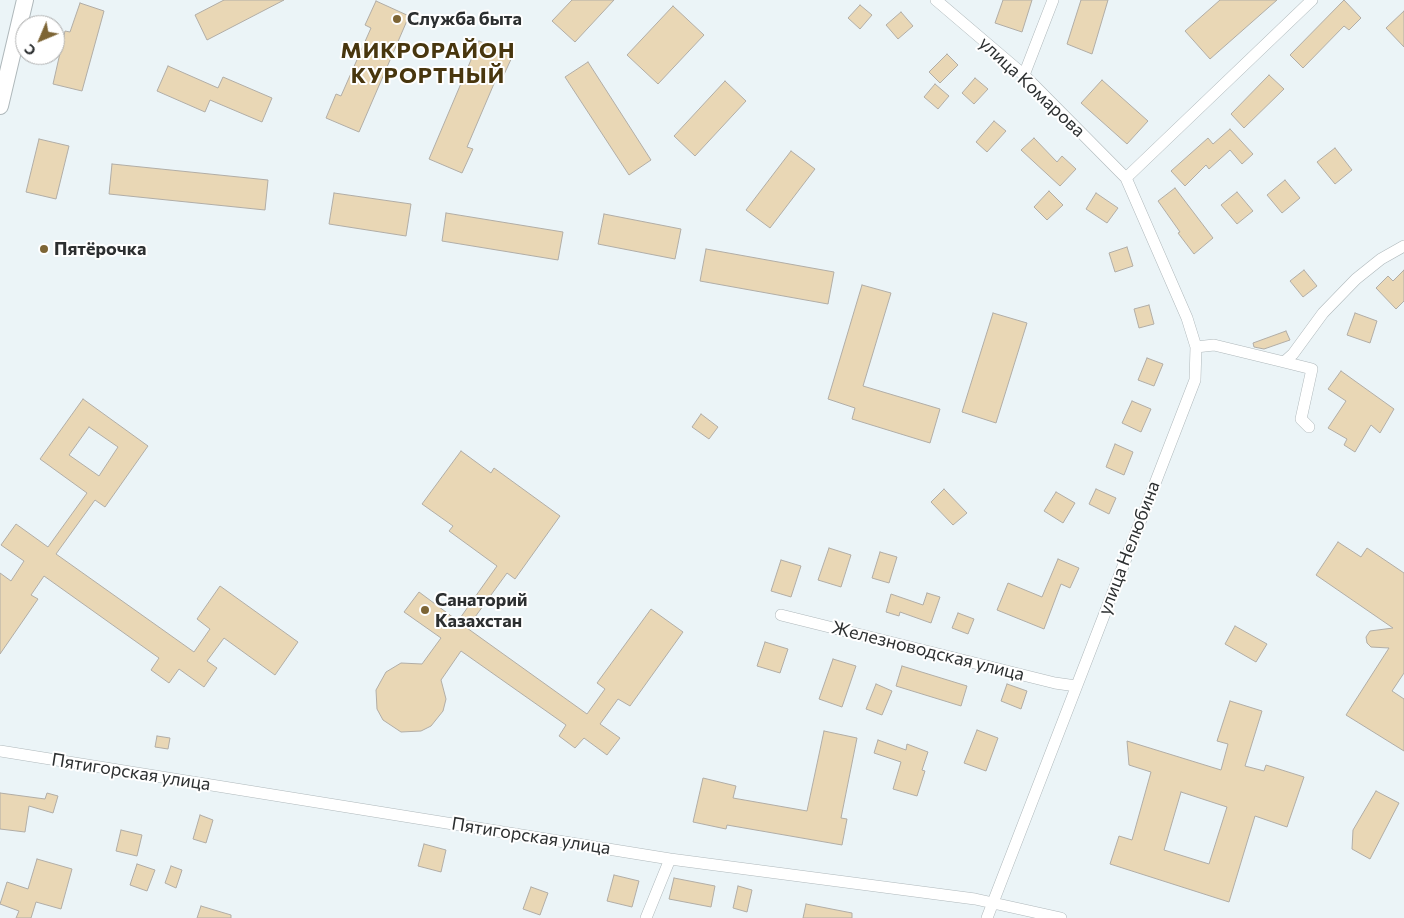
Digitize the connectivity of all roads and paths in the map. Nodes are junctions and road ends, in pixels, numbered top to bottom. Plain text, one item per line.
1 (25, 0) edge
2 (936, 0) edge
3 (1053, 0) edge
4 (1312, 0) edge
5 (1024, 76) junction
6 (3, 81) edge
7 (0, 104) edge
8 (1126, 178) junction
9 (1404, 246) edge
10 (1196, 347) junction
11 (1284, 362) junction
12 (1309, 427) dead end
13 (781, 615) dead end
14 (1076, 686) junction
15 (0, 751) edge
16 (670, 858) junction
17 (992, 903) junction
18 (646, 918) edge
19 (987, 918) edge
20 (1061, 918) edge

1 - 6 main road
2 - 5 street, улица Комарова
3 - 5 street
4 - 8 street
5 - 8 street, улица Комарова
6 - 7 main road
8 - 10 street, улица Нелюбина
9 - 11 street
10 - 11 street
10 - 14 street, улица Нелюбина
11 - 12 street
13 - 14 street, Железноводская улица
14 - 17 street, улица Нелюбина
15 - 16 street, Пятигорская улица
16 - 17 street, Пятигорская улица
16 - 18 street
17 - 19 street, улица Нелюбина
17 - 20 street, Пятигорская улица

